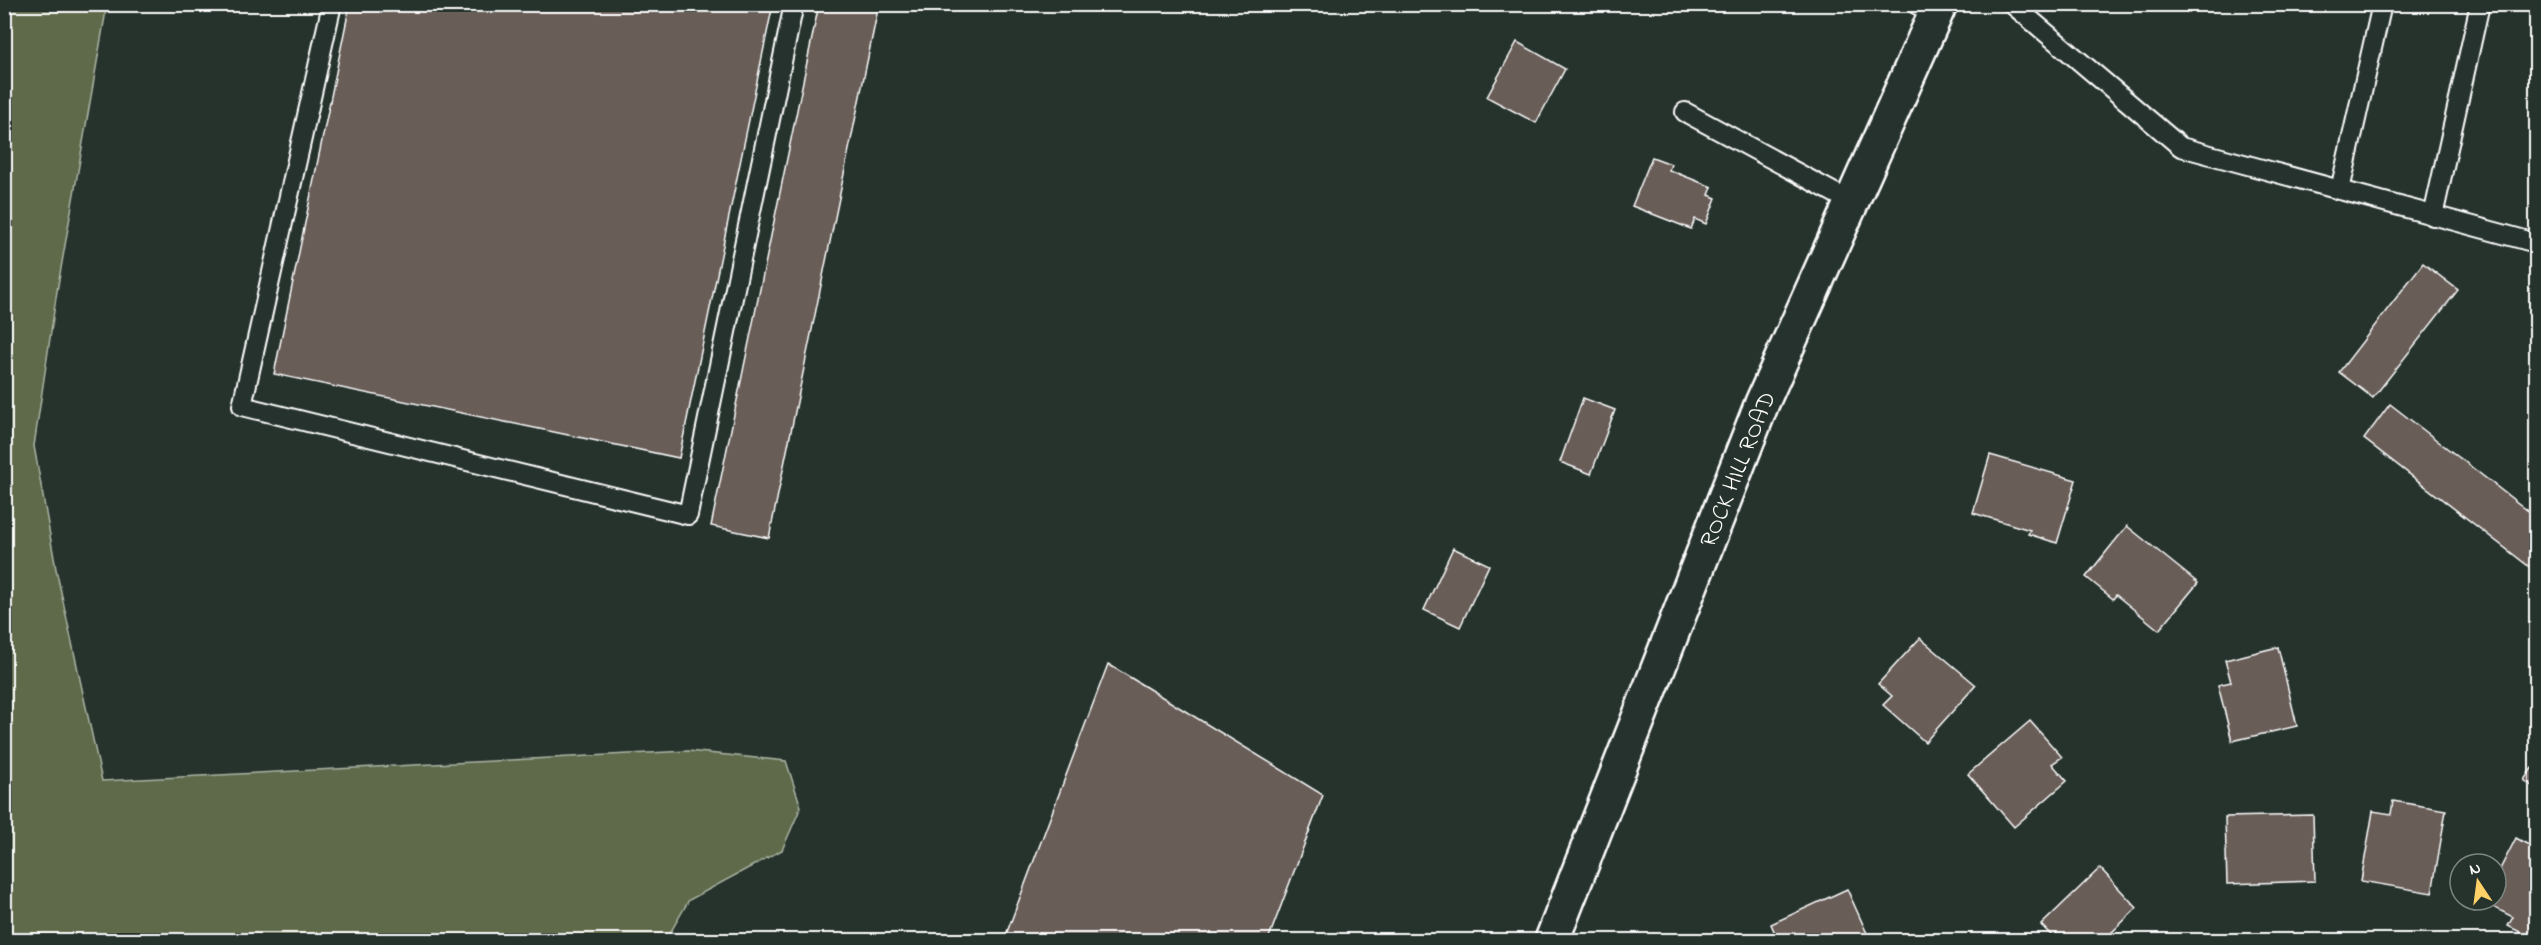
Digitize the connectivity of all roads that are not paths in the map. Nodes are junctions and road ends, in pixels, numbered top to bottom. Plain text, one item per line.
1 (332, 4) edge
2 (794, 4) edge
3 (2012, 4) edge
4 (2382, 4) edge
5 (2480, 4) edge
6 (1930, 8) edge
7 (1685, 112) dead end
8 (2340, 190) junction
9 (1851, 202) junction
10 (2433, 216) junction
11 (2536, 243) edge
12 (1552, 940) edge

1 - 2 lane
3 - 8 lane
4 - 8 lane
5 - 10 lane
6 - 9 street, ROCK HILL ROAD
7 - 9 lane
8 - 10 lane
9 - 12 street, ROCK HILL ROAD
10 - 11 lane

